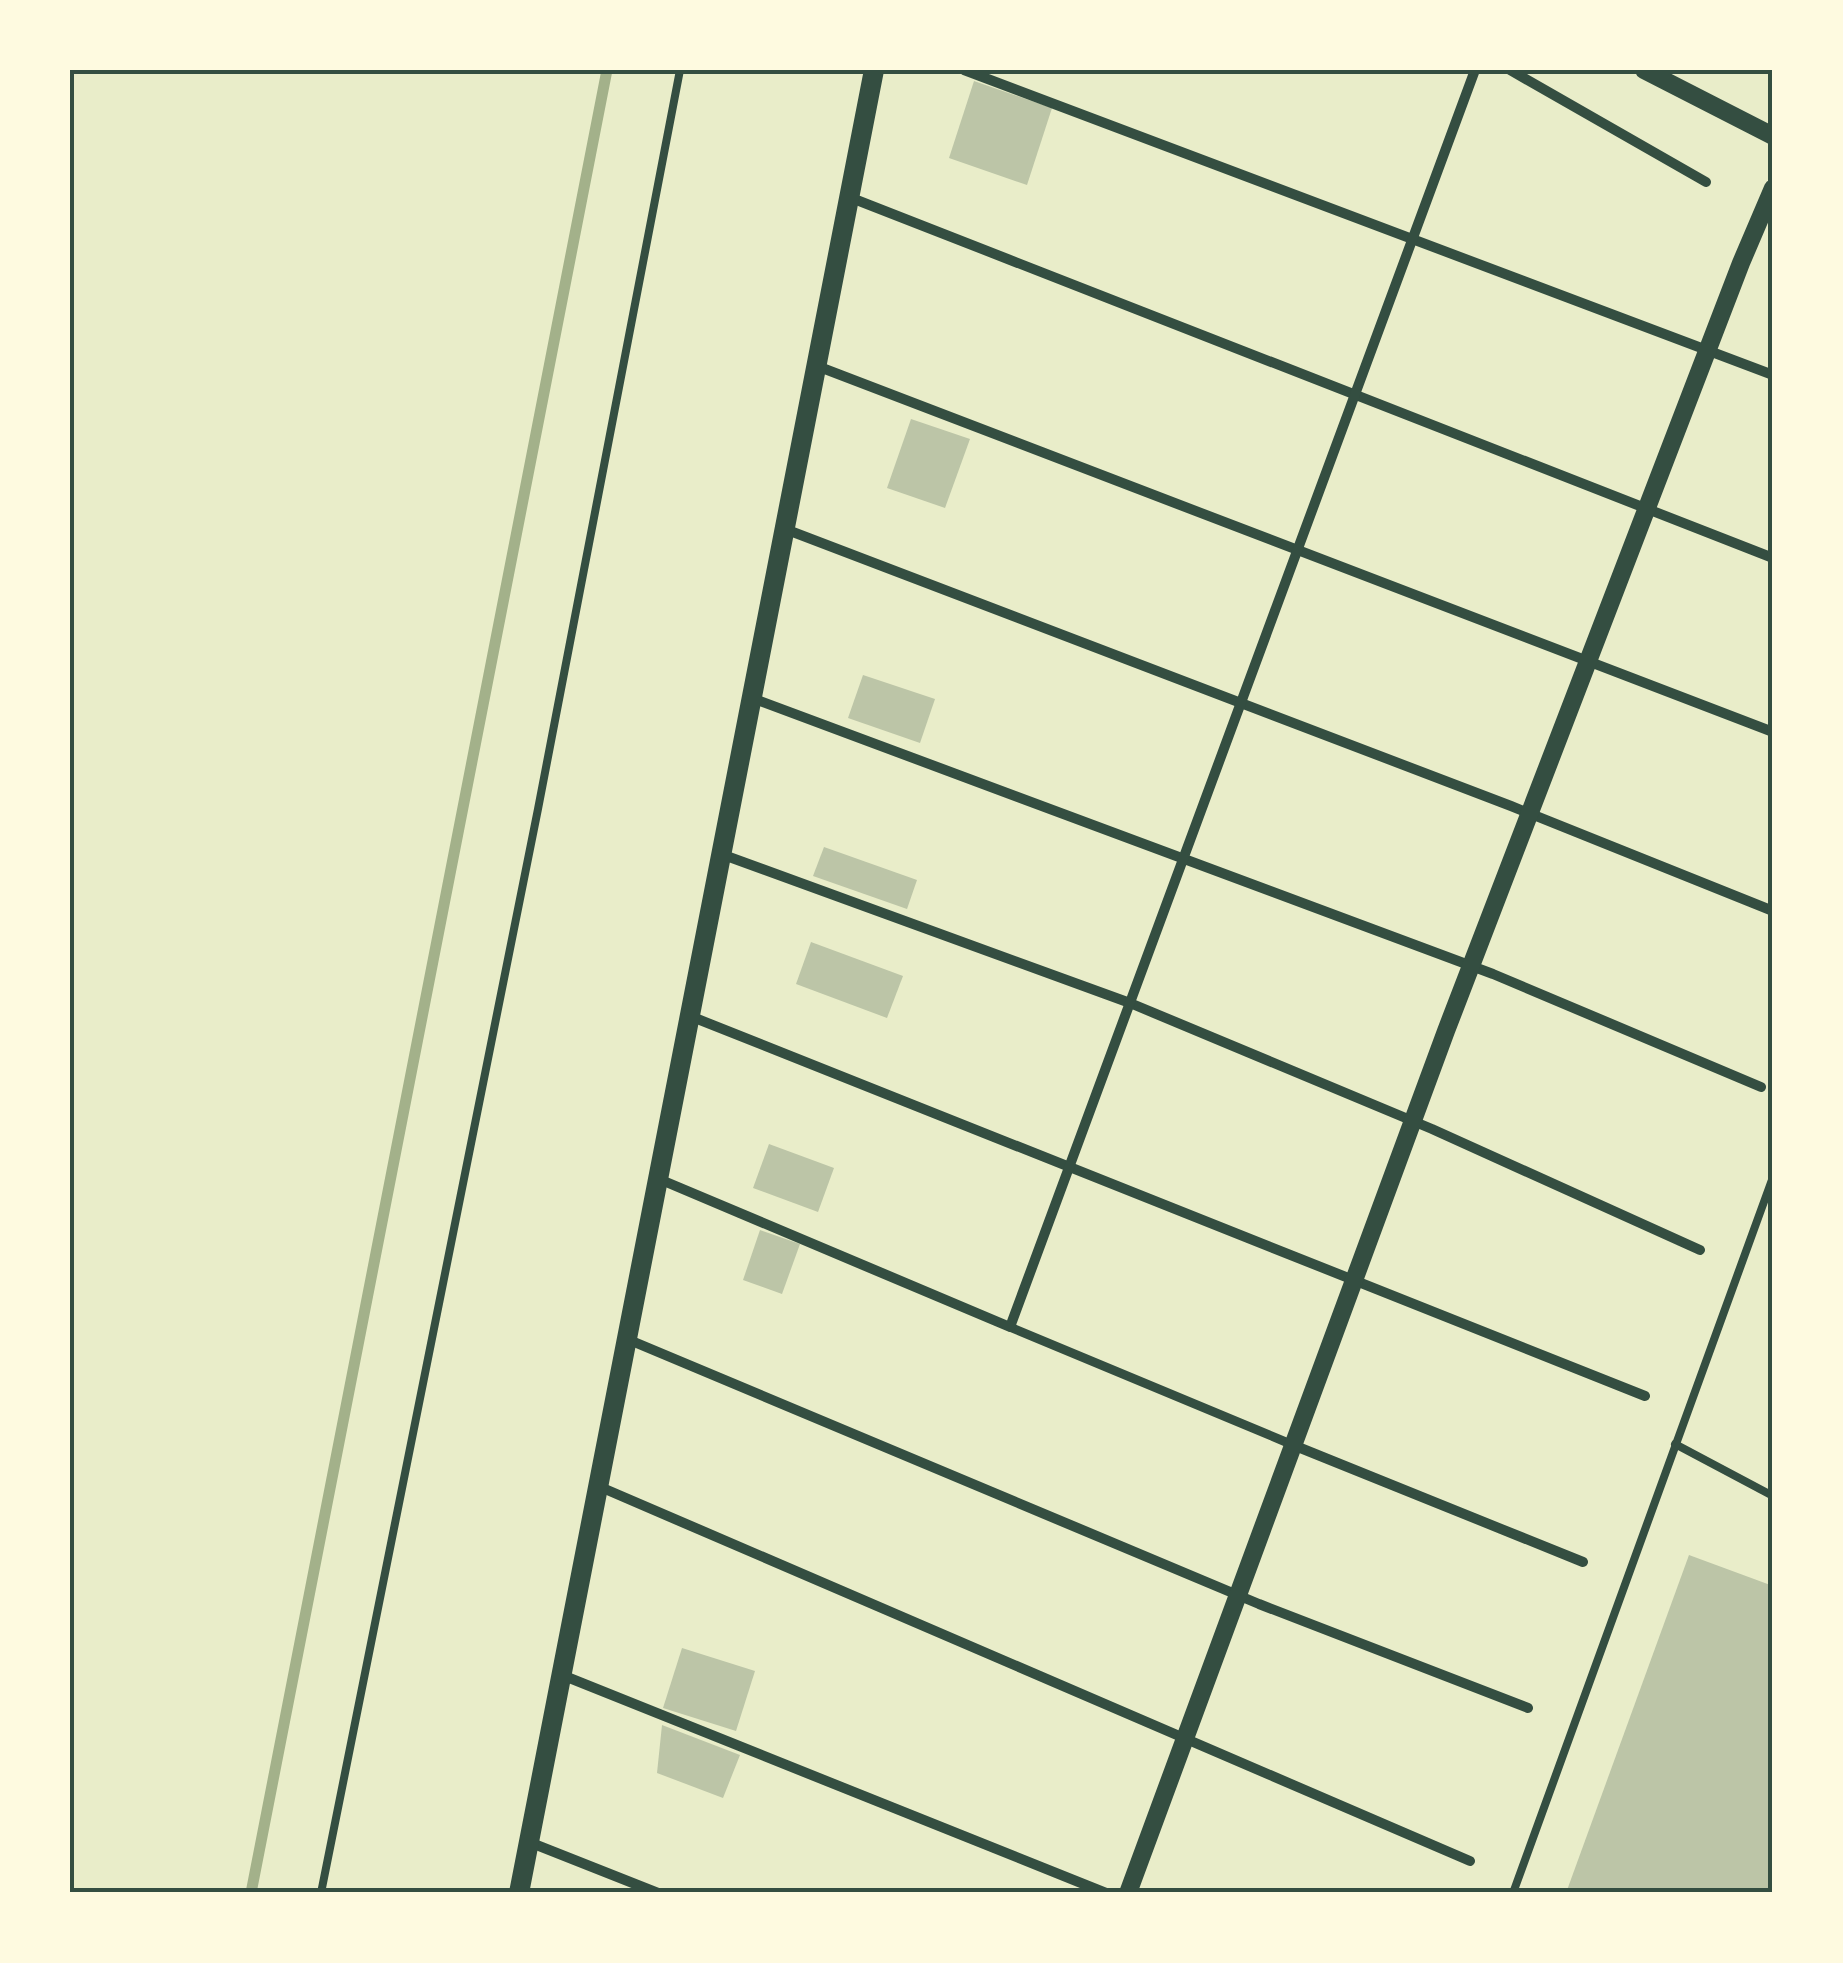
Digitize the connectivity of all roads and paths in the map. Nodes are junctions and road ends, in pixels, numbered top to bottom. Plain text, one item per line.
1 (680, 70) edge
2 (874, 70) edge
3 (964, 70) edge
4 (1475, 70) edge
5 (1510, 70) edge
6 (1644, 70) edge
7 (1773, 136) edge
8 (1706, 182) dead end
9 (1773, 188) edge
10 (850, 197) junction
11 (1413, 240) junction
12 (1707, 350) junction
13 (816, 366) junction
14 (1773, 375) edge
15 (1356, 395) junction
16 (1646, 508) junction
17 (785, 529) junction
18 (1298, 550) junction
19 (1773, 558) edge
20 (1588, 661) junction
21 (752, 698) junction
22 (1242, 703) junction
23 (1773, 732) edge
24 (1530, 813) junction
25 (722, 854) junction
26 (1184, 859) junction
27 (1773, 911) edge
28 (1471, 966) junction
29 (1130, 1004) junction
30 (690, 1016) junction
31 (1761, 1088) dead end
32 (1413, 1122) junction
33 (1070, 1165) junction
34 (1773, 1178) edge
35 (658, 1179) junction
36 (1700, 1250) dead end
37 (1355, 1279) junction
38 (1010, 1327) junction
39 (627, 1340) junction
40 (1645, 1396) dead end
41 (1675, 1444) junction
42 (1293, 1445) junction
43 (598, 1486) junction
44 (1773, 1496) edge
45 (1583, 1562) dead end
46 (1238, 1595) junction
47 (562, 1675) junction
48 (1528, 1708) dead end
49 (1185, 1740) junction
50 (530, 1842) junction
51 (1470, 1861) dead end
52 (321, 1893) edge
53 (520, 1893) edge
54 (658, 1893) edge
55 (1106, 1893) edge
56 (1128, 1893) edge
57 (1512, 1893) edge

1 - 52 lane
2 - 10 main road
3 - 11 street
4 - 11 street
5 - 8 street
6 - 7 street
9 - 12 street
10 - 13 main road
10 - 15 street
11 - 12 street
11 - 15 street
12 - 14 street
12 - 16 street
13 - 17 main road
13 - 18 street
15 - 16 street
15 - 18 street
16 - 19 street
16 - 20 street
17 - 21 main road
17 - 22 street
18 - 20 street
18 - 22 street
20 - 23 street
20 - 24 street
21 - 25 main road
21 - 26 street
22 - 24 street
22 - 26 street
24 - 27 street
24 - 28 street
25 - 29 street
25 - 30 main road
26 - 28 street
26 - 29 street
28 - 31 street
28 - 32 street
29 - 32 street
29 - 33 street
30 - 33 street
30 - 35 main road
32 - 36 street
32 - 37 street
33 - 37 street
33 - 38 street
34 - 41 lane
35 - 38 street
35 - 39 main road
37 - 40 street
37 - 42 street
38 - 42 street
39 - 43 main road
39 - 46 street
41 - 44 lane
41 - 57 lane
42 - 45 street
42 - 46 street
43 - 47 main road
43 - 49 street
46 - 48 street
46 - 49 street
47 - 50 main road
47 - 55 street
49 - 51 street
49 - 56 street
50 - 53 main road
50 - 54 street

